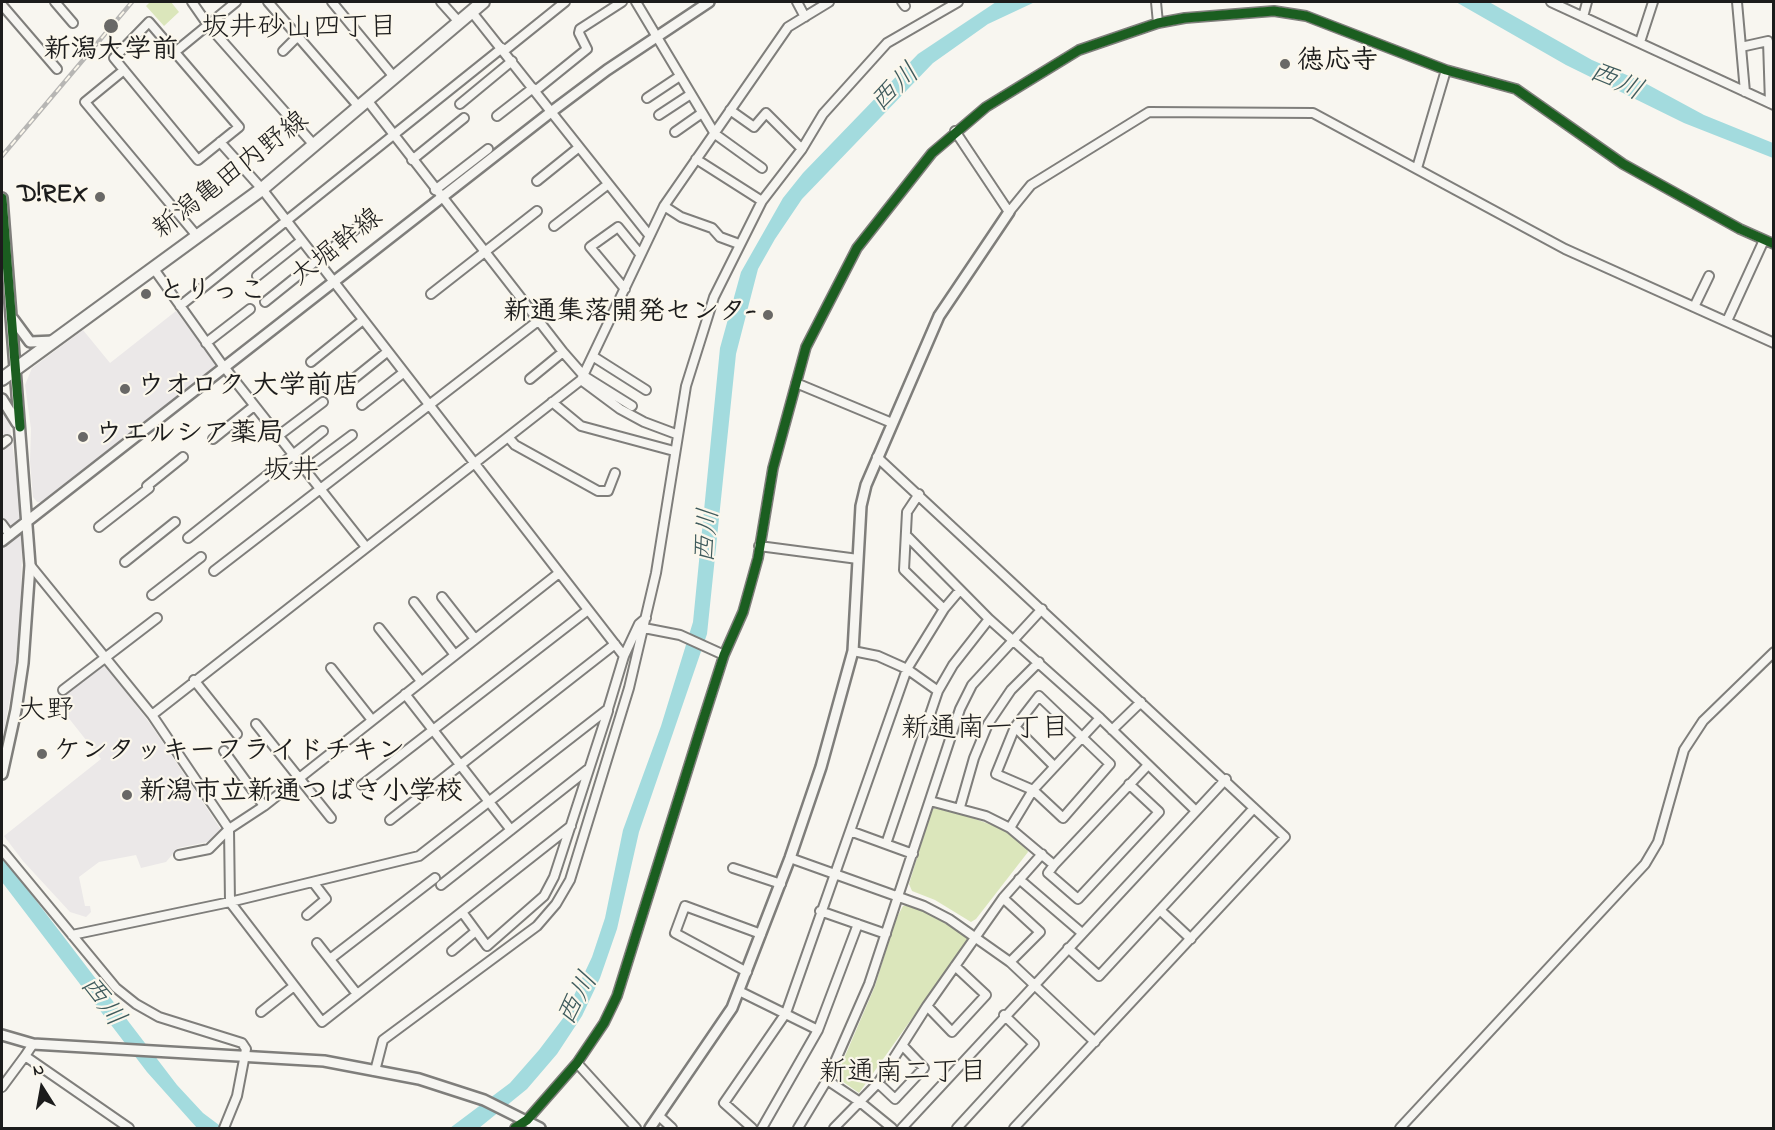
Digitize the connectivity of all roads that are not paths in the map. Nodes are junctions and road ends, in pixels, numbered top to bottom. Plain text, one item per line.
1 (55, 2) edge
2 (192, 2) edge
3 (236, 2) edge
4 (268, 2) edge
5 (332, 2) edge
6 (441, 2) edge
7 (483, 2) edge
8 (565, 2) edge
9 (622, 2) edge
10 (636, 2) edge
11 (709, 2) edge
12 (797, 2) edge
13 (829, 2) edge
14 (958, 2) edge
15 (1156, 2) edge
16 (1551, 2) edge
17 (1587, 2) edge
18 (1653, 2) edge
19 (1737, 2) edge
20 (2, 5) edge
21 (471, 11) junction
22 (805, 17) junction
23 (1583, 17) junction
24 (459, 22) junction
25 (73, 23) dead end
26 (1158, 23) junction
27 (208, 25) junction
28 (657, 35) junction
29 (298, 36) junction
30 (1640, 42) junction
31 (1741, 47) junction
32 (503, 49) junction
33 (283, 51) dead end
34 (175, 52) junction
35 (512, 61) junction
36 (57, 69) dead end
37 (124, 70) junction
38 (1446, 70) junction
39 (680, 76) junction
40 (393, 77) junction
41 (534, 89) junction
42 (1745, 92) junction
43 (691, 94) junction
44 (647, 98) dead end
45 (363, 104) junction
46 (460, 104) dead end
47 (1772, 104) edge
48 (730, 110) junction
49 (551, 112) junction
50 (702, 113) junction
51 (659, 115) dead end
52 (497, 116) dead end
53 (464, 118) dead end
54 (955, 131) junction
55 (675, 132) dead end
56 (715, 134) junction
57 (393, 135) junction
58 (220, 142) junction
59 (314, 145) junction
60 (578, 148) junction
61 (802, 148) junction
62 (488, 149) dead end
63 (696, 159) junction
64 (412, 160) junction
65 (762, 168) dead end
66 (1417, 168) junction
67 (537, 181) dead end
68 (607, 185) junction
69 (262, 189) junction
70 (438, 193) junction
71 (2, 198) edge
72 (762, 201) junction
73 (664, 206) junction
74 (537, 211) dead end
75 (1009, 212) junction
76 (367, 220) dead end
77 (286, 222) junction
78 (554, 226) dead end
79 (649, 235) junction
80 (197, 236) junction
81 (1764, 240) junction
82 (301, 241) junction
83 (739, 244) junction
84 (1773, 244) edge
85 (484, 252) junction
86 (640, 254) junction
87 (316, 261) junction
88 (154, 269) junction
89 (257, 276) dead end
90 (1709, 276) dead end
91 (333, 282) junction
92 (625, 289) junction
93 (431, 294) dead end
94 (265, 302) dead end
95 (180, 306) junction
96 (1694, 307) junction
97 (250, 309) dead end
98 (12, 317) junction
99 (363, 321) junction
100 (538, 321) junction
101 (1727, 321) junction
102 (55, 340) junction
103 (206, 343) junction
104 (1773, 343) edge
105 (387, 352) junction
106 (562, 352) junction
107 (594, 357) junction
108 (311, 362) dead end
109 (224, 367) junction
110 (16, 369) junction
111 (403, 373) junction
112 (530, 378) dead end
113 (583, 378) junction
114 (2, 379) edge
115 (796, 383) junction
116 (346, 385) dead end
117 (646, 390) dead end
118 (2, 399) edge
119 (323, 402) dead end
120 (552, 402) junction
121 (362, 405) dead end
122 (254, 406) junction
123 (632, 406) dead end
124 (430, 407) junction
125 (892, 423) junction
126 (20, 428) junction
127 (324, 431) dead end
128 (676, 434) junction
129 (352, 435) dead end
130 (278, 436) junction
131 (508, 437) junction
132 (213, 439) dead end
133 (674, 451) junction
134 (294, 456) junction
135 (877, 457) junction
136 (183, 458) dead end
137 (474, 463) junction
138 (305, 470) junction
139 (615, 473) dead end
140 (320, 488) junction
141 (919, 494) junction
142 (28, 521) junction
143 (175, 522) dead end
144 (2, 524) edge
145 (99, 527) dead end
146 (10, 535) junction
147 (906, 535) junction
148 (188, 538) dead end
149 (2, 541) edge
150 (759, 546) junction
151 (366, 547) junction
152 (201, 557) dead end
153 (858, 559) junction
154 (125, 562) dead end
155 (30, 565) junction
156 (214, 571) dead end
157 (559, 573) junction
158 (960, 590) junction
159 (152, 596) dead end
160 (442, 597) dead end
161 (414, 602) dead end
162 (944, 609) junction
163 (1042, 609) junction
164 (588, 610) junction
165 (157, 618) dead end
166 (646, 618) junction
167 (989, 619) junction
168 (379, 628) dead end
169 (644, 628) junction
170 (475, 639) junction
171 (1013, 640) junction
172 (615, 644) junction
173 (853, 651) junction
174 (1773, 652) edge
175 (454, 654) junction
176 (624, 656) junction
177 (724, 656) junction
178 (106, 657) junction
179 (1038, 662) junction
180 (331, 668) dead end
181 (907, 669) junction
182 (194, 680) junction
183 (420, 681) junction
184 (63, 690) dead end
185 (938, 691) junction
186 (405, 694) junction
187 (1141, 702) junction
188 (608, 709) junction
189 (152, 715) junction
190 (1100, 718) junction
191 (372, 720) junction
192 (256, 724) dead end
193 (1015, 727) junction
194 (433, 730) junction
195 (1112, 730) junction
196 (237, 734) dead end
197 (1083, 738) junction
198 (4, 748) edge
199 (224, 751) dead end
200 (461, 765) junction
201 (1148, 765) junction
202 (1054, 766) junction
203 (589, 769) junction
204 (2, 774) edge
205 (299, 778) junction
206 (1226, 779) junction
207 (1129, 784) junction
208 (362, 785) dead end
209 (1033, 790) junction
210 (490, 801) junction
211 (930, 801) junction
212 (264, 806) junction
213 (960, 807) junction
214 (1254, 808) junction
215 (1195, 810) junction
216 (331, 818) dead end
217 (390, 820) dead end
218 (571, 826) junction
219 (1010, 828) junction
220 (229, 829) junction
221 (511, 830) junction
222 (850, 831) junction
223 (886, 844) junction
224 (2, 850) edge
225 (913, 854) junction
226 (1042, 854) junction
227 (179, 855) dead end
228 (790, 858) junction
229 (1054, 865) junction
230 (733, 868) dead end
231 (834, 873) junction
232 (1019, 879) junction
233 (313, 882) junction
234 (780, 884) junction
235 (898, 896) junction
236 (1002, 898) junction
237 (230, 902) junction
238 (820, 911) junction
239 (1161, 911) junction
240 (462, 912) junction
241 (307, 915) dead end
242 (858, 924) junction
243 (476, 931) junction
244 (1082, 933) junction
245 (761, 934) junction
246 (886, 934) junction
247 (72, 935) junction
248 (976, 936) junction
249 (1191, 939) junction
250 (317, 943) dead end
251 (1068, 948) junction
252 (452, 951) dead end
253 (330, 959) junction
254 (1010, 962) junction
255 (955, 966) junction
256 (747, 972) junction
257 (1035, 984) junction
258 (294, 986) junction
259 (739, 991) junction
260 (357, 994) junction
261 (927, 1006) junction
262 (261, 1012) dead end
263 (786, 1013) junction
264 (1004, 1016) junction
265 (818, 1030) junction
266 (2, 1035) edge
267 (1095, 1042) junction
268 (33, 1044) junction
269 (903, 1046) junction
270 (26, 1056) junction
271 (243, 1058) junction
272 (577, 1063) junction
273 (375, 1071) junction
274 (827, 1080) junction
275 (878, 1083) junction
276 (2, 1087) edge
277 (860, 1102) junction
278 (659, 1116) junction
279 (527, 1120) junction
280 (225, 1127) edge
281 (129, 1128) edge
282 (515, 1128) edge
283 (540, 1128) edge
284 (636, 1128) edge
285 (650, 1128) edge
286 (672, 1128) edge
287 (752, 1128) edge
288 (762, 1128) edge
289 (798, 1128) edge
290 (834, 1128) edge
291 (892, 1128) edge
292 (902, 1128) edge
293 (957, 1128) edge
294 (1014, 1128) edge
295 (1400, 1128) edge

1 - 25 street
2 - 27 street
3 - 27 street
4 - 29 street
5 - 40 street
6 - 24 street
7 - 21 main road, 新潟亀田内野線
8 - 32 street
9 - 41 street
10 - 28 street
11 - 28 street, 大堀幹線
12 - 22 street
13 - 22 street
14 - 61 street
15 - 26 street
16 - 23 street
17 - 23 street
18 - 30 street
19 - 31 street
20 - 36 street
21 - 24 main road, 新潟亀田内野線
21 - 32 street
22 - 48 street
23 - 30 street
24 - 40 main road, 新潟亀田内野線
26 - 38 street
26 - 54 street
27 - 34 street
27 - 59 street
28 - 39 street
28 - 49 street, 大堀幹線
29 - 33 street
29 - 45 street
30 - 42 street
31 - 42 street
31 - 47 street
32 - 35 street
32 - 57 street
34 - 37 street
34 - 58 street
35 - 41 street
35 - 46 street
37 - 58 street
37 - 80 street
38 - 66 street
38 - 81 street
39 - 43 street
39 - 44 street
40 - 45 main road, 新潟亀田内野線
41 - 49 street
41 - 52 street
42 - 47 street
43 - 50 street
43 - 51 street
45 - 57 street
45 - 59 main road, 新潟亀田内野線
48 - 56 street
48 - 61 street
49 - 60 street
49 - 70 street, 大堀幹線
50 - 55 street
50 - 56 street
53 - 64 street
54 - 75 street
54 - 115 street
56 - 63 street
56 - 65 street
57 - 64 street
57 - 77 street
58 - 69 street
59 - 69 main road, 新潟亀田内野線
60 - 67 street
60 - 68 street
61 - 72 street
62 - 70 street
63 - 72 street
63 - 73 street
64 - 70 street
66 - 75 street
66 - 96 street
68 - 78 street
68 - 79 street
69 - 77 street
69 - 80 main road, 新潟亀田内野線
70 - 85 street
70 - 91 street, 大堀幹線
71 - 98 street
72 - 83 street
73 - 79 street
73 - 83 street
74 - 85 street
75 - 125 street
76 - 87 street
77 - 82 street
77 - 95 street
79 - 86 street
80 - 88 main road, 新潟亀田内野線
81 - 84 street
81 - 101 street
82 - 87 street
82 - 89 street
83 - 128 street
85 - 93 street
85 - 100 street
86 - 92 street
86 - 92 street
87 - 91 street
87 - 94 street
88 - 95 street
88 - 102 main road, 新潟亀田内野線
90 - 96 street
91 - 99 street
91 - 109 street, 大堀幹線
92 - 107 street
95 - 103 street
96 - 101 street
97 - 103 street
98 - 102 street
98 - 110 street
99 - 105 street
99 - 108 street
100 - 106 street
100 - 124 street
101 - 104 street
102 - 110 main road, 新潟亀田内野線
103 - 109 street
105 - 111 street
105 - 116 street
106 - 112 street
106 - 113 street
107 - 113 street
107 - 117 street
109 - 122 street
109 - 142 street, 大堀幹線
110 - 114 main road, 新潟亀田内野線
110 - 126 street
111 - 121 street
111 - 124 street
113 - 120 street
113 - 123 street
113 - 128 street
115 - 125 street
115 - 150 street
118 - 126 street
119 - 130 street
120 - 131 street
120 - 133 street
122 - 130 street
122 - 132 street
124 - 137 street
124 - 140 street
125 - 135 street
126 - 142 street
127 - 134 street
128 - 133 street
129 - 138 street
130 - 134 street
131 - 137 street
131 - 139 street
133 - 166 street
134 - 138 street
134 - 148 street
135 - 141 street
135 - 153 street
136 - 145 street
137 - 151 street
137 - 157 street
138 - 140 street
140 - 151 street
140 - 156 street
141 - 147 street
141 - 163 street
142 - 146 street, 大堀幹線
142 - 155 street
143 - 154 street
144 - 146 street
146 - 149 street, 大堀幹線
147 - 158 street
147 - 162 street
150 - 153 street
150 - 177 street
151 - 182 street
152 - 159 street
153 - 173 street
155 - 178 street
155 - 198 street
157 - 164 street
157 - 170 street
158 - 162 street
158 - 167 street
160 - 170 street
161 - 175 street
162 - 181 street
163 - 171 street
163 - 187 street
164 - 172 street
164 - 194 street
165 - 178 street
166 - 169 street
166 - 176 street
167 - 171 street
167 - 185 street
168 - 183 street
169 - 177 street
169 - 273 street
170 - 175 street
171 - 179 street
171 - 211 street
172 - 176 street
172 - 200 street
173 - 181 street
173 - 228 street
174 - 295 street
175 - 183 street
176 - 188 street
177 - 272 street
178 - 184 street
178 - 189 street
179 - 190 street
179 - 213 street
180 - 191 street
181 - 185 street
181 - 222 street
182 - 189 street
182 - 196 street
183 - 186 street
185 - 223 street
186 - 191 street
186 - 194 street
187 - 195 street
187 - 206 street
188 - 203 street
188 - 210 street
189 - 220 street
190 - 195 street
190 - 197 street
191 - 205 street
192 - 205 street
193 - 197 street
193 - 202 street
193 - 209 street
194 - 200 street
194 - 208 street
195 - 201 street
197 - 202 street
197 - 209 street
198 - 204 street
199 - 212 street
200 - 210 street
200 - 217 street
201 - 207 street
201 - 215 street
202 - 209 street
203 - 218 street
203 - 221 street
205 - 212 street
205 - 216 street
206 - 214 street
206 - 215 street
207 - 229 street
207 - 229 street
209 - 219 street
210 - 221 street
210 - 233 street
211 - 213 street
211 - 225 street
212 - 220 street
213 - 219 street
214 - 239 street
214 - 249 street
215 - 244 street
218 - 240 street
218 - 243 street
219 - 226 street
220 - 227 street
220 - 237 street
221 - 253 street
222 - 223 street
222 - 231 street
223 - 225 street
224 - 247 street
225 - 235 street
226 - 229 street
226 - 232 street
228 - 231 street
228 - 234 street
230 - 234 street
231 - 235 street
231 - 238 street
232 - 236 street
232 - 244 street
233 - 237 street
233 - 241 street
234 - 245 street
235 - 246 street
235 - 248 street
236 - 248 street
236 - 254 street
237 - 247 street
237 - 258 street
238 - 242 street
238 - 263 street
239 - 249 street
239 - 251 street
240 - 243 street
240 - 260 street
242 - 246 street
242 - 265 street
243 - 252 street
244 - 251 street
245 - 256 street
245 - 256 street
246 - 274 street
247 - 271 street
248 - 254 street
248 - 255 street
249 - 267 street
250 - 253 street
251 - 257 street
253 - 260 street
254 - 257 street
255 - 261 street
255 - 261 street
256 - 259 street
257 - 264 street
257 - 267 street
258 - 260 street
258 - 262 street
259 - 263 street
259 - 278 street
261 - 269 street
263 - 265 street
263 - 287 street
264 - 292 street
264 - 293 street
265 - 288 street
266 - 268 street
267 - 294 street
268 - 270 street
268 - 271 street
269 - 275 street
269 - 275 street
270 - 276 street
270 - 281 street
271 - 273 street
271 - 280 street
272 - 279 street
272 - 284 street
273 - 279 street
274 - 277 street
274 - 289 street
275 - 277 street
277 - 290 street
277 - 291 street
278 - 285 street
278 - 286 street
279 - 282 street
279 - 283 street

